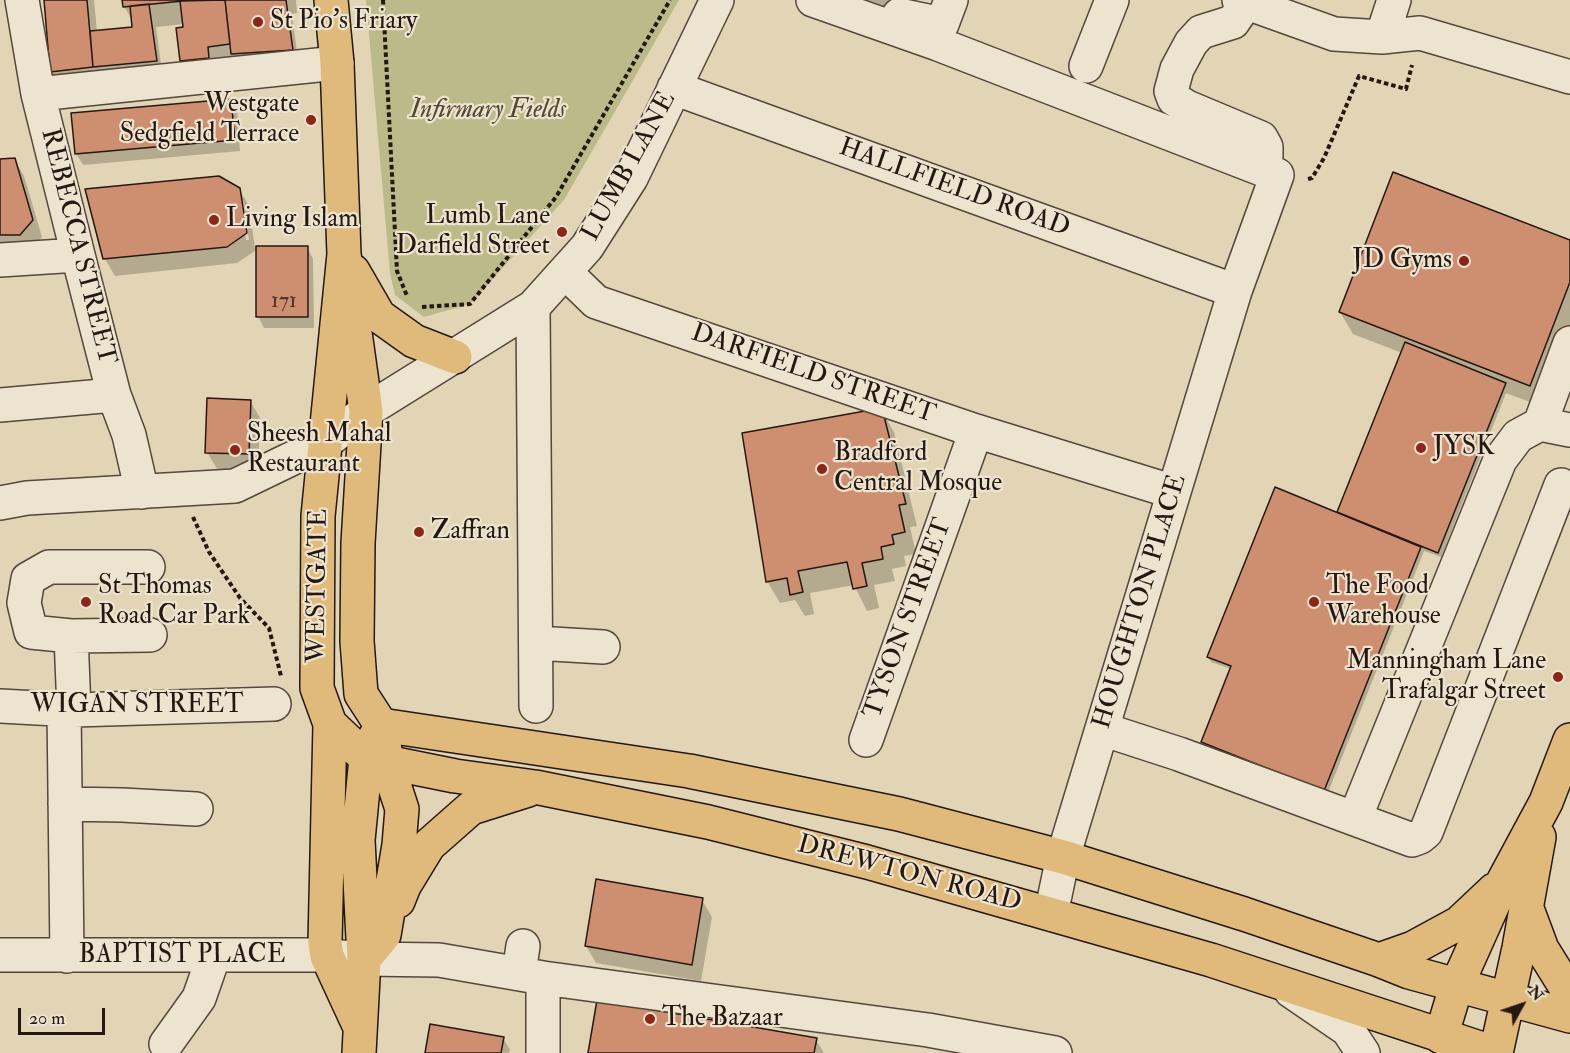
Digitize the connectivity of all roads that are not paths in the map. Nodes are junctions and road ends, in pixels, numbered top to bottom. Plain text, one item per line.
1 (22, 0) edge
2 (331, 0) edge
3 (717, 0) edge
4 (813, 0) edge
5 (951, 0) edge
6 (1112, 0) edge
7 (1394, 0) edge
8 (1243, 1) edge
9 (862, 17) junction
10 (1383, 37) junction
11 (337, 63) junction
12 (1086, 66) dead end
13 (1570, 77) edge
14 (674, 88) junction
15 (38, 94) junction
16 (1267, 179) junction
17 (344, 254) junction
18 (78, 255) junction
19 (0, 260) edge
20 (565, 272) junction
21 (1235, 291) junction
22 (533, 307) junction
23 (1570, 343) edge
24 (455, 357) junction
25 (114, 394) junction
26 (0, 405) edge
27 (366, 411) junction
28 (1555, 427) edge
29 (975, 431) junction
30 (326, 442) junction
31 (1561, 484) dead end
32 (142, 492) junction
33 (1174, 492) junction
34 (0, 503) edge
35 (148, 567) dead end
36 (150, 635) dead end
37 (71, 636) junction
38 (536, 643) junction
39 (603, 647) dead end
40 (278, 692) road end
41 (0, 706) edge
42 (537, 706) dead end
43 (69, 709) junction
44 (330, 724) junction
45 (381, 725) junction
46 (1102, 729) junction
47 (866, 740) dead end
48 (1570, 740) edge
49 (376, 760) junction
50 (535, 787) junction
51 (65, 804) junction
52 (196, 808) dead end
53 (1355, 818) junction
54 (1064, 856) junction
55 (1515, 892) junction
56 (1052, 914) junction
57 (374, 947) junction
58 (0, 955) edge
59 (214, 955) junction
60 (67, 956) junction
61 (327, 956) junction
62 (1379, 960) junction
63 (528, 966) junction
64 (1279, 983) junction
65 (1456, 987) junction
66 (1570, 994) edge
67 (1507, 999) junction
68 (1570, 1016) edge
69 (359, 1040) edge
70 (166, 1044) dead end
71 (1440, 1045) edge
72 (543, 1053) edge
73 (1056, 1053) edge
74 (1363, 1053) edge
75 (1496, 1053) edge

1 - 15 street, REBECCA STREET
2 - 11 main road, WESTGATE
3 - 14 street, LUMB LANE
4 - 9 street
5 - 9 street
6 - 12 street
7 - 10 street
8 - 10 street
8 - 16 street, HOUGHTON PLACE
9 - 16 street
10 - 13 street
11 - 15 street
11 - 17 main road, WESTGATE
14 - 20 street, LUMB LANE
14 - 21 street, HALLFIELD ROAD
15 - 18 street, REBECCA STREET
16 - 21 street, HOUGHTON PLACE
17 - 24 main road
17 - 27 main road, WESTGATE
17 - 30 main road, WESTGATE
18 - 19 street
18 - 25 street, REBECCA STREET
20 - 22 street, LUMB LANE
20 - 29 street, DARFIELD STREET
21 - 33 street, HOUGHTON PLACE
22 - 24 street, LUMB LANE
22 - 38 street
23 - 28 street
24 - 27 street, LUMB LANE
25 - 26 street
25 - 32 street, REBECCA STREET
27 - 30 street, LUMB LANE
27 - 45 main road, WESTGATE
28 - 53 street
29 - 33 street, DARFIELD STREET
29 - 47 street, TYSON STREET
30 - 32 street, LUMB LANE
30 - 44 main road, WESTGATE
31 - 53 street
32 - 34 street, LUMB LANE
33 - 46 street, HOUGHTON PLACE
35 - 37 street
36 - 37 street
37 - 43 street
38 - 39 street
38 - 42 street
40 - 43 street, WIGAN STREET
41 - 43 street, WIGAN STREET
43 - 51 street
44 - 49 main road, WESTGATE
44 - 61 main road
45 - 49 main road, WESTGATE
45 - 54 main road, DREWTON ROAD
46 - 53 street
46 - 54 street, HOUGHTON PLACE
48 - 55 main road
49 - 50 main road, DREWTON ROAD
49 - 57 main road, WESTGATE
50 - 56 main road, DREWTON ROAD
50 - 57 main road
51 - 52 street
51 - 60 street
54 - 56 street, HOUGHTON PLACE
54 - 62 main road, DREWTON ROAD
55 - 62 main road
55 - 65 main road
55 - 66 main road
55 - 67 main road
56 - 64 main road, DREWTON ROAD
57 - 61 street, BAPTIST PLACE
57 - 63 street, BAPTIST PLACE
57 - 69 main road, WESTGATE
58 - 60 street, BAPTIST PLACE
59 - 60 street, BAPTIST PLACE
59 - 61 street, BAPTIST PLACE
59 - 70 street
61 - 69 main road
62 - 65 main road, DREWTON ROAD
63 - 72 street
63 - 73 street, BAPTIST PLACE
64 - 71 main road, DREWTON ROAD
64 - 74 street
65 - 67 main road, DREWTON ROAD
65 - 71 main road
67 - 68 main road, DREWTON ROAD
67 - 75 main road
71 - 75 main road, DREWTON ROAD

